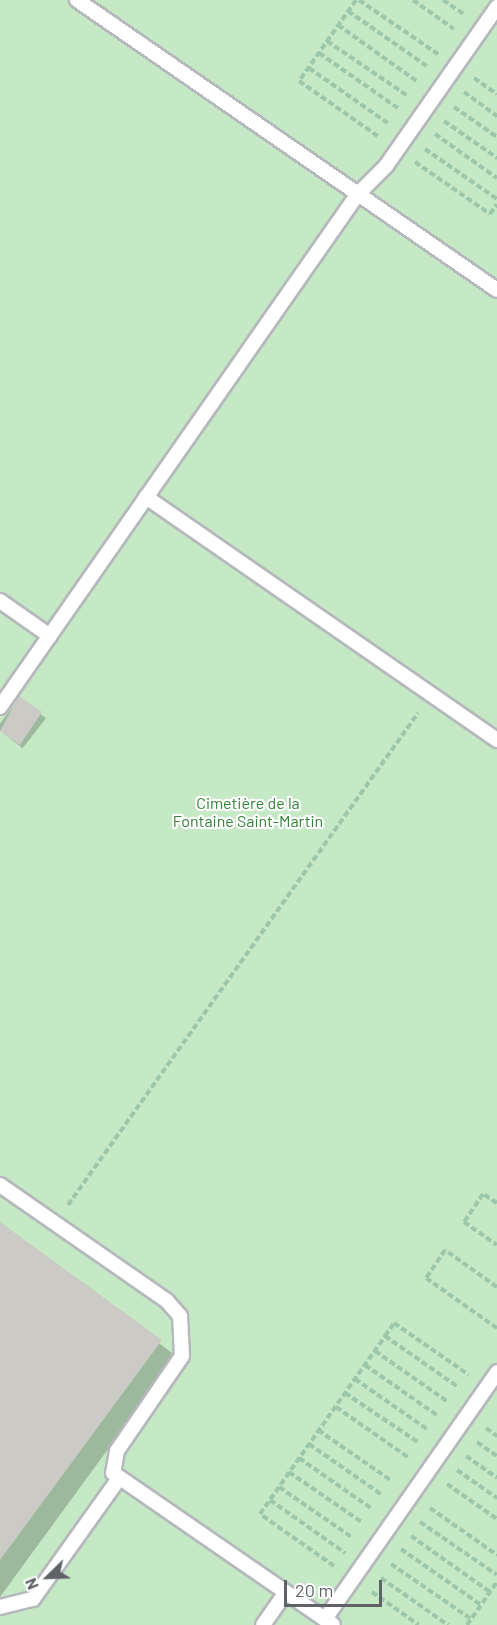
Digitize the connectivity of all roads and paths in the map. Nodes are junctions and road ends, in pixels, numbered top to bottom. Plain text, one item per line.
1 (77, 0) edge
2 (357, 0) edge
3 (497, 7) edge
4 (348, 11) junction
5 (456, 66) junction
6 (446, 80) junction
7 (497, 94) edge
8 (497, 116) edge
9 (398, 150) junction
10 (357, 195) junction
11 (497, 204) edge
12 (497, 290) edge
13 (146, 497) junction
14 (0, 601) edge
15 (50, 636) junction
16 (431, 695) junction
17 (0, 707) edge
18 (497, 740) edge
19 (0, 1185) edge
20 (497, 1203) edge
21 (55, 1223) junction
22 (497, 1245) edge
23 (497, 1287) edge
24 (497, 1328) edge
25 (385, 1336) junction
26 (375, 1351) junction
27 (365, 1365) junction
28 (497, 1372) edge
29 (487, 1387) junction
30 (477, 1400) junction
31 (467, 1415) junction
32 (457, 1429) junction
33 (497, 1436) edge
34 (497, 1456) edge
35 (118, 1480) junction
36 (260, 1514) dead end
37 (497, 1582) edge
38 (285, 1593) junction
39 (0, 1607) edge
40 (329, 1622) edge
41 (263, 1625) edge
42 (467, 1625) edge

1 - 10 lane
2 - 4 path
2 - 5 path
3 - 5 lane
4 - 6 path
4 - 9 path
5 - 6 lane
5 - 7 path
6 - 8 path
6 - 9 lane
9 - 10 lane
9 - 11 path
10 - 12 lane
10 - 13 lane
13 - 15 lane
13 - 16 lane
14 - 15 lane
15 - 17 lane
16 - 18 lane
16 - 21 path
19 - 21 lane
20 - 22 path
21 - 35 lane
23 - 24 path
25 - 26 path
25 - 29 path
25 - 30 path
26 - 27 path
26 - 31 path
27 - 32 path
27 - 36 path
28 - 29 lane
29 - 30 lane
30 - 31 lane
31 - 32 lane
31 - 33 path
32 - 34 path
32 - 40 lane
35 - 38 lane
35 - 39 lane
37 - 42 path
38 - 40 lane
38 - 41 lane

